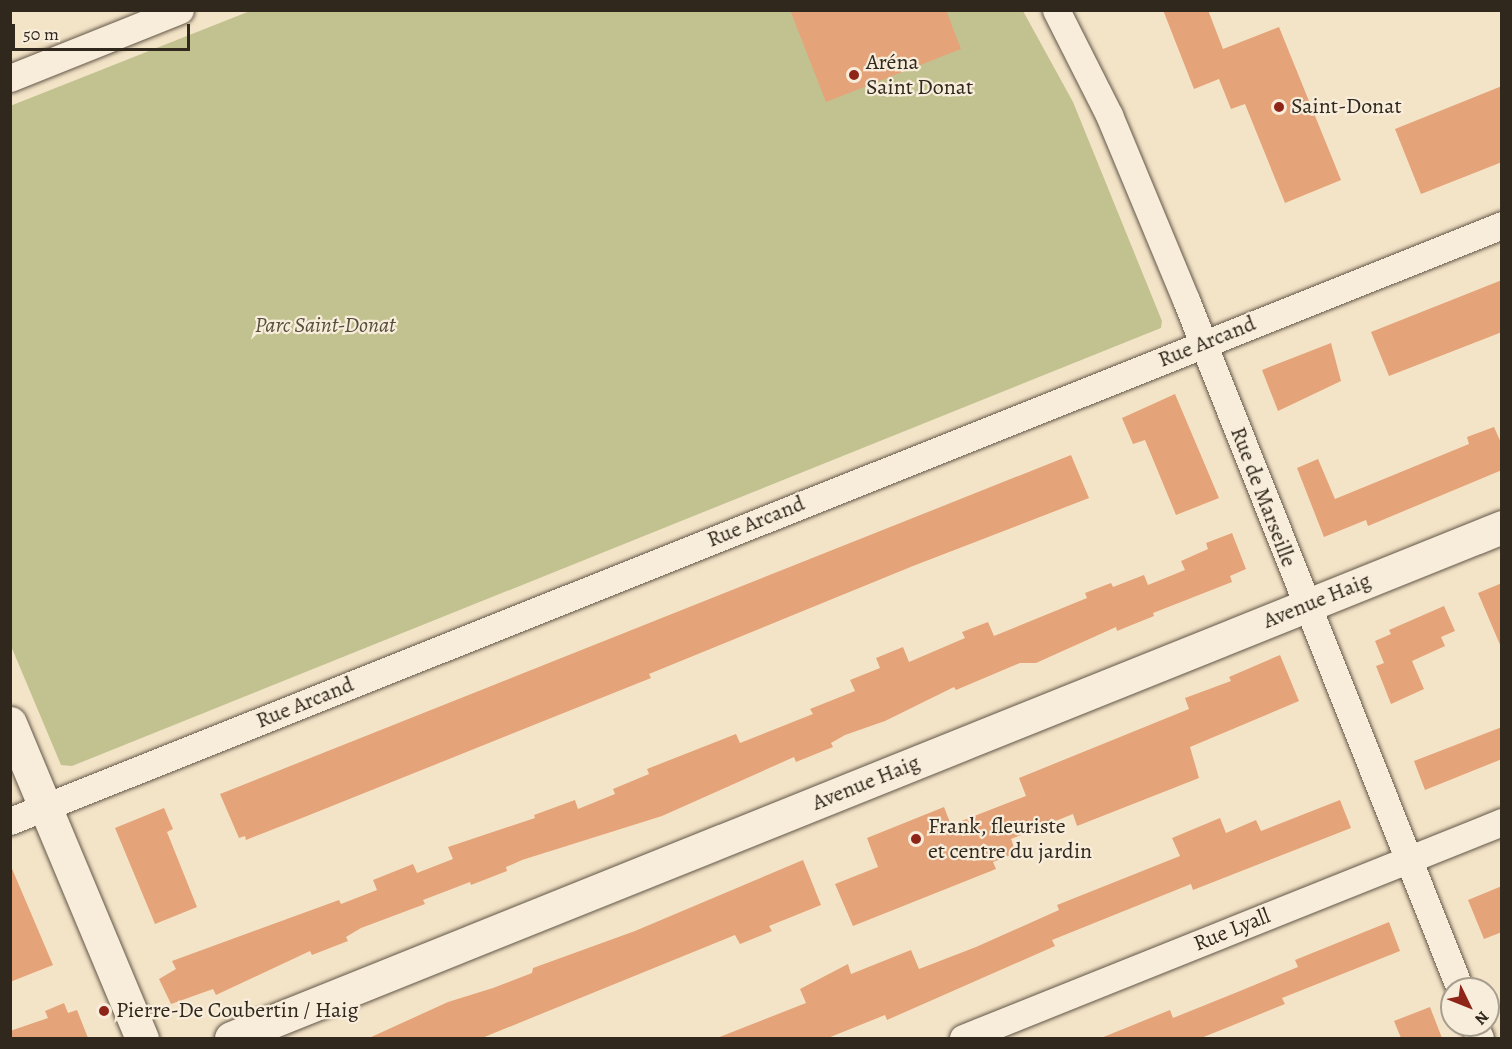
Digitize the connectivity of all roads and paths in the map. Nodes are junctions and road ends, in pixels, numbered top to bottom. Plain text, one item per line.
1 (180, 10) edge
2 (1056, 10) edge
3 (10, 78) edge
4 (1502, 225) edge
5 (1204, 344) junction
6 (1502, 527) edge
7 (1305, 606) junction
8 (10, 723) edge
9 (46, 807) junction
10 (10, 821) edge
11 (1502, 822) edge
12 (1407, 860) junction
13 (1455, 977) edge
14 (142, 1038) edge
15 (231, 1038) edge
16 (963, 1038) edge

1 - 3 street
2 - 5 street, Rue de Marseille
4 - 5 street, Rue Arcand
5 - 7 street, Rue de Marseille
5 - 9 street, Rue Arcand
6 - 7 street, Avenue Haig
7 - 12 street, Rue de Marseille
7 - 15 street, Avenue Haig
8 - 9 street
9 - 10 street, Rue Arcand
9 - 14 street
11 - 12 street, Rue Lyall
12 - 13 street, Rue de Marseille
12 - 16 street, Rue Lyall

